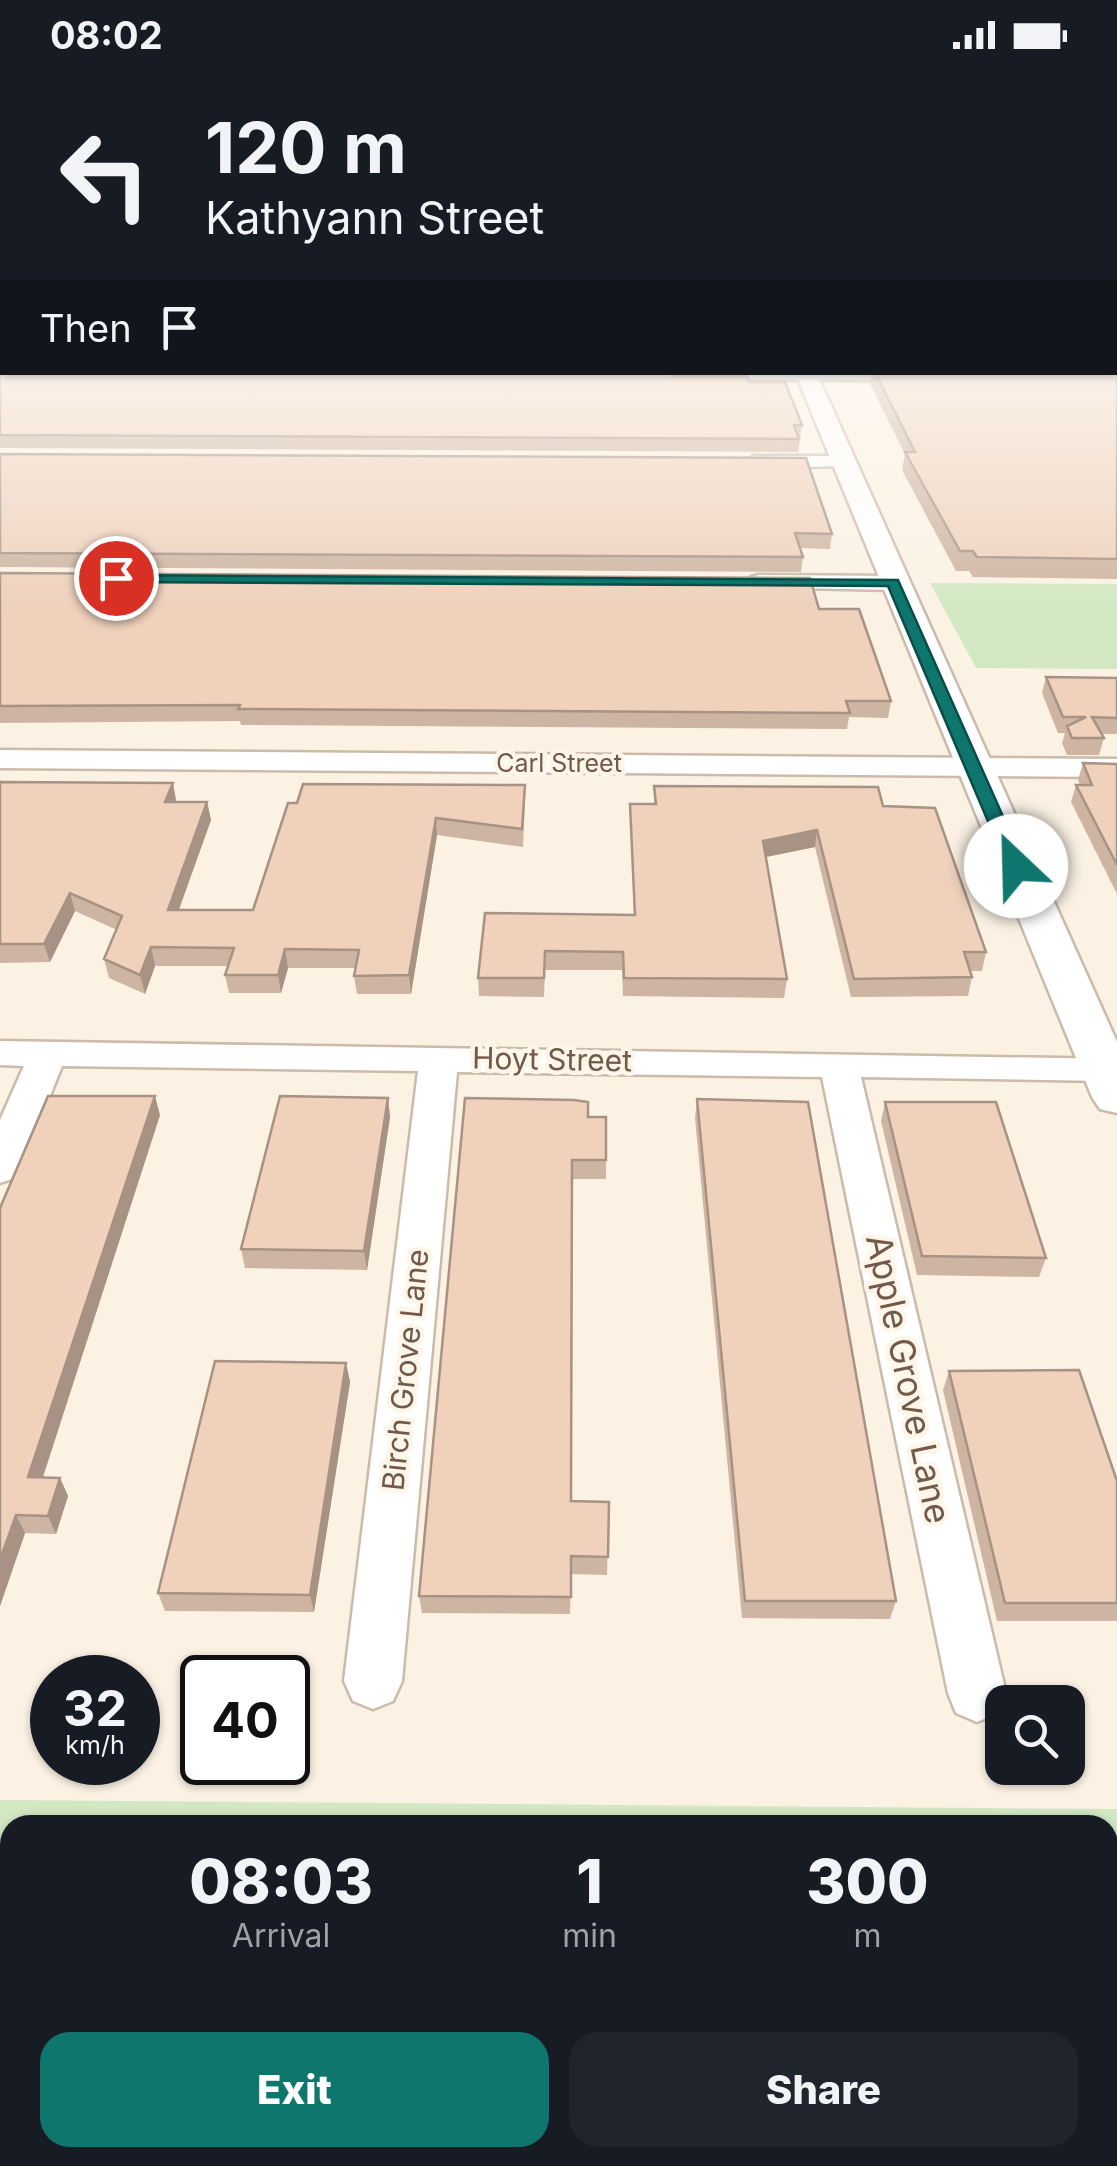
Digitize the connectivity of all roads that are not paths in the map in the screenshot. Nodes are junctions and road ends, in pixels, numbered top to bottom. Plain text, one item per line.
1 (822, 415) edge
2 (724, 462) edge
3 (841, 462) junction
4 (734, 582) edge
5 (893, 582) junction
6 (0, 759) edge
7 (972, 765) junction
8 (1117, 768) edge
9 (0, 1053) edge
10 (48, 1054) junction
11 (439, 1058) junction
12 (838, 1064) junction
13 (1111, 1082) edge
14 (0, 1168) edge
15 (373, 1681) dead end
16 (977, 1693) dead end

1 - 3 street
2 - 3 street
3 - 5 street
4 - 5 street
5 - 7 street
6 - 7 street, Carl Street
7 - 8 street, Carl Street
7 - 13 street
9 - 10 street, Hoyt Street
10 - 11 street, Hoyt Street
10 - 14 street
11 - 12 street, Hoyt Street
11 - 15 street, Birch Grove Lane
12 - 13 street, Hoyt Street
12 - 16 street, Apple Grove Lane

